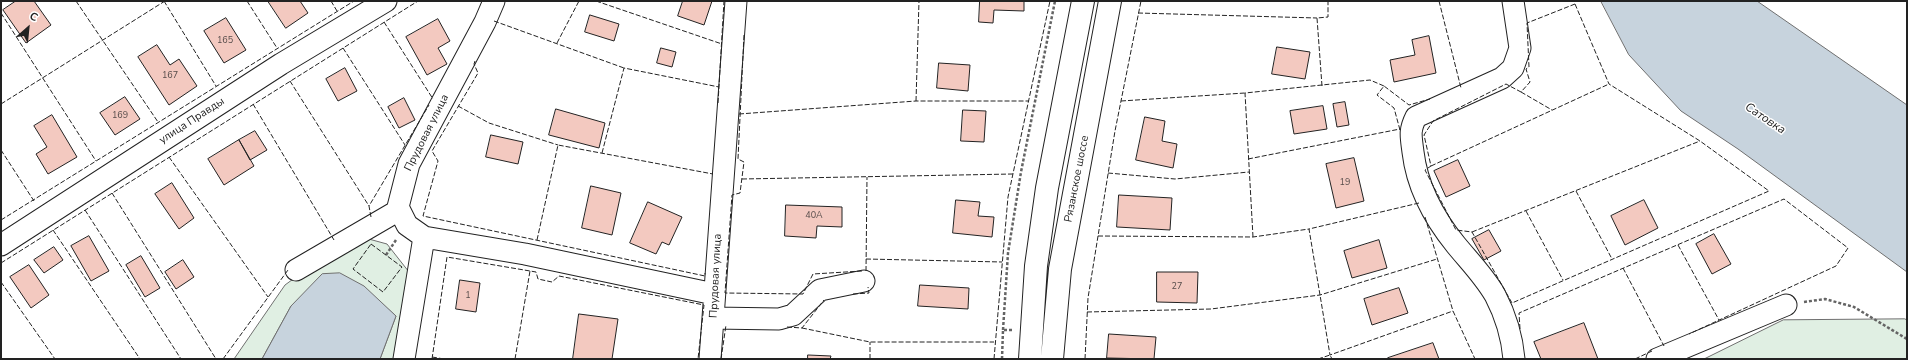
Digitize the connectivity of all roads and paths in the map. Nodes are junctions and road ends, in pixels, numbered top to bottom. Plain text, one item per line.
1 (386, 1) edge
2 (494, 1) edge
3 (736, 1) edge
4 (1055, 1) edge
5 (1083, 1) edge
6 (1110, 1) edge
7 (1513, 1) edge
8 (399, 210) junction
9 (424, 237) junction
10 (1, 245) edge
11 (296, 270) dead end
12 (864, 281) dead end
13 (714, 294) junction
14 (1786, 305) joint
15 (714, 318) junction
16 (1003, 330) dead end
17 (1907, 339) edge
18 (404, 359) edge
19 (710, 359) edge
20 (1030, 359) edge
21 (1052, 359) edge
22 (1514, 359) edge
23 (1657, 359) edge

1 - 10 street, улица Правды
2 - 8 street, Прудовая улица
3 - 13 street, Прудовая улица
4 - 16 path
5 - 20 main road
6 - 21 main road, Рязанское шоссе
7 - 22 street
8 - 9 street
8 - 11 street
9 - 13 street
9 - 18 street
12 - 15 street
13 - 15 street, Прудовая улица
14 - 17 path
14 - 23 street
15 - 19 street, Прудовая улица

